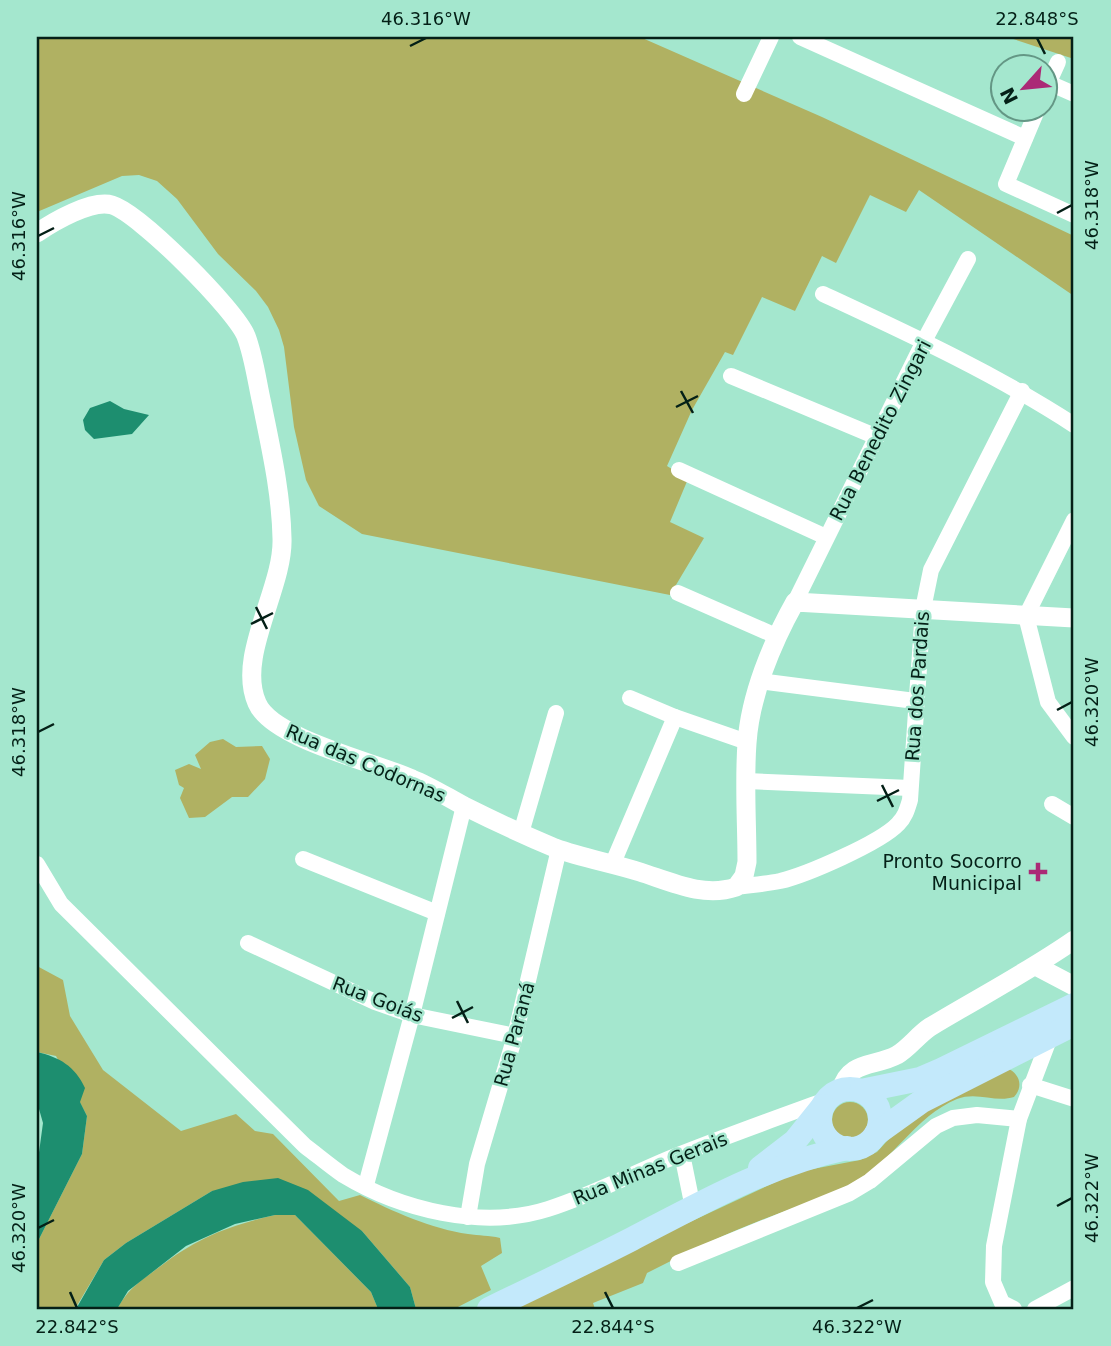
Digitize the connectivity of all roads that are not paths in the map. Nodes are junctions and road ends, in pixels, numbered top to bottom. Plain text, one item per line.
1 (771, 37) edge
2 (800, 37) edge
3 (744, 94) dead end
4 (1032, 122) edge
5 (1025, 138) junction
6 (1074, 215) edge
7 (37, 233) edge
8 (968, 259) dead end
9 (823, 294) dead end
10 (924, 341) junction
11 (731, 376) dead end
12 (1022, 391) junction
13 (1074, 425) edge
14 (877, 438) junction
15 (679, 470) dead end
16 (1074, 520) edge
17 (826, 537) junction
18 (678, 593) dead end
19 (795, 602) junction
20 (923, 610) junction
21 (1026, 616) junction
22 (1074, 618) edge
23 (776, 636) junction
24 (759, 681) junction
25 (630, 698) dead end
26 (915, 701) junction
27 (556, 713) dead end
28 (675, 717) junction
29 (1074, 737) edge
30 (747, 742) junction
31 (747, 781) junction
32 (910, 788) junction
33 (1052, 804) dead end
34 (464, 806) junction
35 (1074, 817) edge
36 (521, 833) junction
37 (559, 849) junction
38 (303, 859) dead end
39 (613, 863) junction
40 (37, 864) edge
41 (736, 887) junction
42 (437, 913) junction
43 (248, 943) dead end
44 (1066, 946) edge
45 (1034, 967) junction
46 (1074, 978) edge
47 (1074, 986) edge
48 (1074, 1005) edge
49 (412, 1016) junction
50 (1074, 1024) edge
51 (515, 1036) junction
52 (1049, 1037) junction
53 (1030, 1086) junction
54 (838, 1096) junction
55 (1074, 1099) edge
56 (1019, 1119) junction
57 (876, 1134) junction
58 (847, 1148) junction
59 (682, 1154) junction
60 (743, 1182) junction
61 (366, 1185) junction
62 (693, 1208) junction
63 (468, 1217) junction
64 (678, 1263) dead end
65 (1074, 1288) edge
66 (493, 1307) edge
67 (1014, 1309) edge
68 (1035, 1309) edge

1 - 3 street
2 - 5 street
4 - 5 street
5 - 6 street
7 - 34 street, Rua das Codornas
8 - 10 street, Rua Benedito Zingari
9 - 10 street
10 - 12 street
10 - 14 street, Rua Benedito Zingari
11 - 14 street
12 - 13 street
12 - 20 street, Rua dos Pardais
14 - 17 street, Rua Benedito Zingari
15 - 17 street
16 - 21 street
17 - 19 street, Rua Benedito Zingari
18 - 23 street
19 - 20 street
19 - 23 street, Rua Benedito Zingari
20 - 21 street
20 - 26 street, Rua dos Pardais
21 - 22 street
21 - 29 street
23 - 24 street, Rua Benedito Zingari
24 - 26 street
24 - 30 street, Rua Benedito Zingari
25 - 28 street
26 - 32 street, Rua dos Pardais
27 - 36 street
28 - 30 street
28 - 39 street
30 - 31 street, Rua Benedito Zingari
31 - 32 street
31 - 41 street, Rua Benedito Zingari
32 - 41 street, Rua dos Pardais
33 - 35 street
34 - 36 street, Rua das Codornas
34 - 42 street
36 - 37 street, Rua das Codornas
37 - 39 street, Rua das Codornas
37 - 51 street, Rua Paraná
38 - 42 street
39 - 41 street, Rua das Codornas
40 - 61 street, Rua Minas Gerais
42 - 49 street
43 - 49 street, Rua Goiás
44 - 45 street
44 - 46 street
45 - 47 street
45 - 54 street
48 - 54 main road
49 - 51 street, Rua Goiás
49 - 61 street
50 - 52 main road
51 - 63 street, Rua Paraná
52 - 53 street
52 - 57 main road
53 - 55 street
53 - 56 street
54 - 57 main road
54 - 58 main road
54 - 59 street, Rua Minas Gerais
54 - 60 main road
56 - 64 street
56 - 67 street
57 - 58 main road
58 - 60 main road
59 - 62 street
59 - 63 street, Rua Minas Gerais
60 - 62 main road
61 - 63 street, Rua Minas Gerais
62 - 66 main road
65 - 68 street

